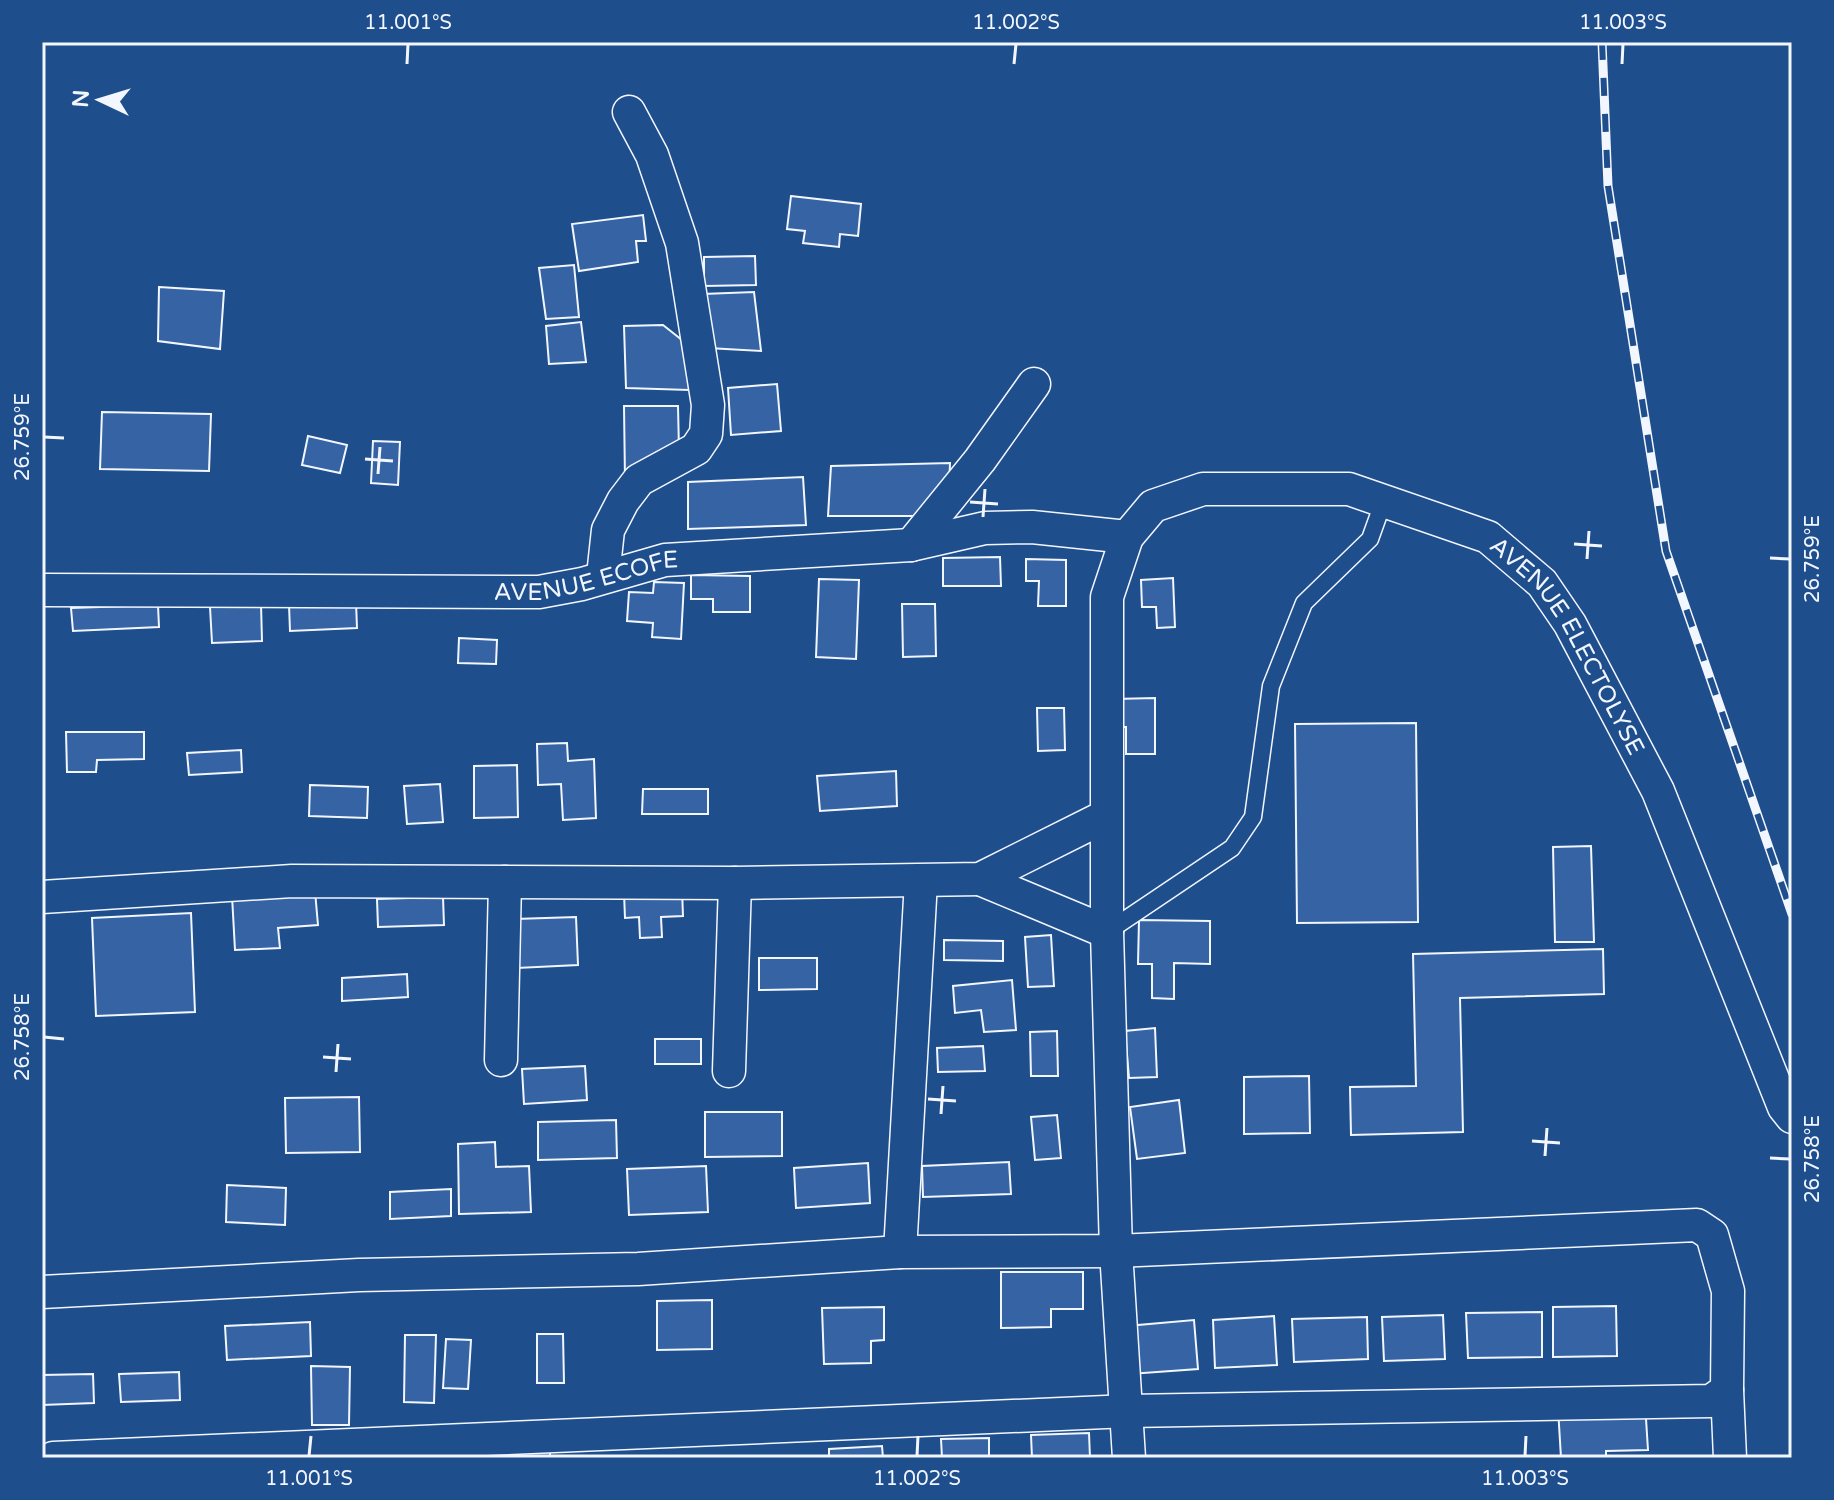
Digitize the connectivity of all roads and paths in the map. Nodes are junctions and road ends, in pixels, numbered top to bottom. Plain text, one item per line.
1 (629, 112) dead end
2 (1034, 384) dead end
3 (1384, 500) junction
4 (1127, 537) junction
5 (911, 545) junction
6 (603, 576) junction
7 (42, 590) edge
8 (1104, 817) junction
9 (980, 879) junction
10 (921, 881) junction
11 (505, 882) junction
12 (735, 883) junction
13 (42, 897) edge
14 (1107, 932) junction
15 (501, 1060) dead end
16 (729, 1071) dead end
17 (1792, 1117) edge
18 (1116, 1251) junction
19 (900, 1252) junction
20 (42, 1292) edge
21 (1727, 1390) junction
22 (1128, 1411) junction
23 (53, 1458) edge
24 (1129, 1458) edge
25 (1730, 1458) edge

1 - 6 street
2 - 5 street
3 - 4 street, AVENUE ELECTOLYSE
3 - 14 lane
3 - 17 street, AVENUE ELECTOLYSE
4 - 5 street, AVENUE ECOFE
4 - 8 street
5 - 6 street, AVENUE ECOFE
6 - 7 street, AVENUE ECOFE
8 - 9 street
8 - 14 street
9 - 10 street
9 - 14 street
10 - 12 street
10 - 19 street
11 - 12 street
11 - 13 street
11 - 15 street
12 - 16 street
14 - 18 street
18 - 19 street
18 - 21 street
18 - 22 street
19 - 20 street
21 - 22 street
21 - 25 street
22 - 23 street
22 - 24 street

